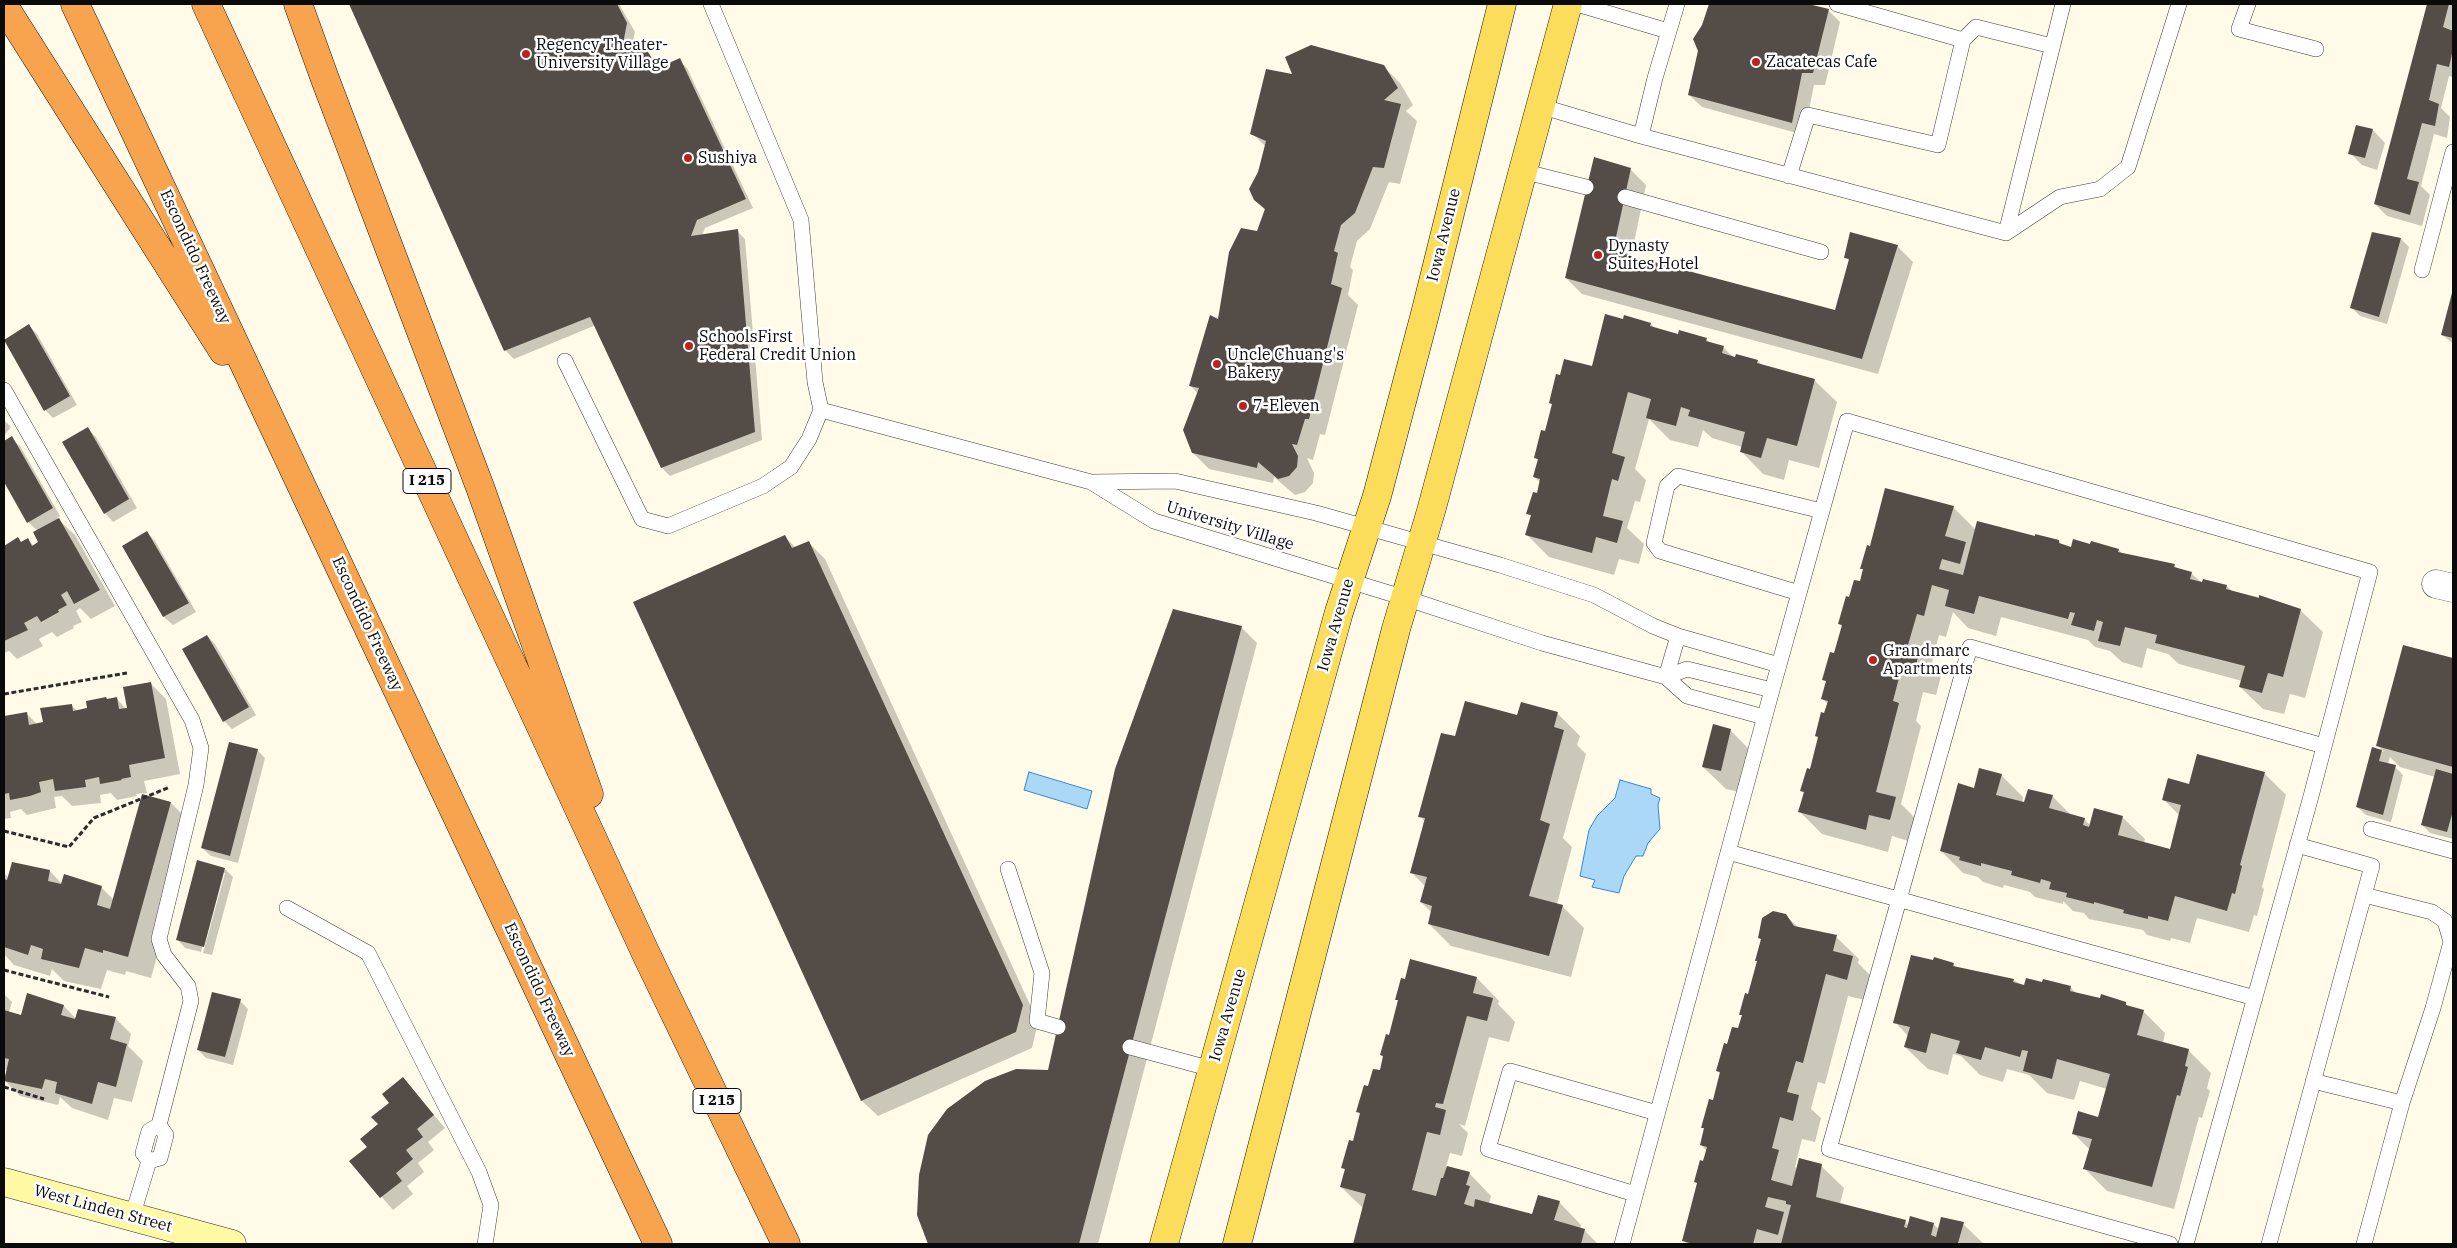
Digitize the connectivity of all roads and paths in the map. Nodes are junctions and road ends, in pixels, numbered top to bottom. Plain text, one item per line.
1 (75, 4) edge
2 (206, 4) edge
3 (298, 4) edge
4 (711, 4) edge
5 (1502, 4) edge
6 (1568, 4) edge
7 (1576, 4) edge
8 (1677, 4) edge
9 (1837, 4) edge
10 (2063, 4) edge
11 (2179, 4) edge
12 (2248, 4) edge
13 (4, 6) edge
14 (1668, 31) junction
15 (1963, 40) junction
16 (2052, 46) junction
17 (2316, 49) dead end
18 (1540, 106) junction
19 (1642, 136) junction
20 (2453, 152) edge
21 (1522, 172) junction
22 (1789, 176) junction
23 (1586, 187) dead end
24 (1625, 197) dead end
25 (2006, 233) junction
26 (1821, 252) dead end
27 (2422, 270) dead end
28 (566, 362) dead end
29 (4, 390) edge
30 (821, 410) junction
31 (286, 450) junction
32 (1091, 482) junction
33 (1822, 510) junction
34 (1366, 526) junction
35 (1423, 542) junction
36 (1349, 581) junction
37 (1799, 593) junction
38 (1405, 598) junction
39 (1678, 636) junction
40 (1779, 665) junction
41 (127, 673) dead end
42 (1666, 677) junction
43 (1772, 690) junction
44 (4, 694) edge
45 (1764, 717) junction
46 (2324, 746) junction
47 (170, 787) dead end
48 (2372, 829) dead end
49 (4, 831) edge
50 (2298, 845) junction
51 (2453, 851) edge
52 (1728, 852) junction
53 (1008, 869) dead end
54 (2364, 895) junction
55 (1899, 901) junction
56 (287, 908) dead end
57 (648, 958) junction
58 (4, 970) edge
59 (109, 998) dead end
60 (2255, 998) junction
61 (1058, 1027) dead end
62 (1130, 1048) dead end
63 (1212, 1069) junction
64 (2313, 1081) junction
65 (4, 1087) edge
66 (44, 1099) dead end
67 (2402, 1103) junction
68 (1657, 1113) junction
69 (4, 1182) edge
70 (1635, 1194) junction
71 (132, 1217) junction
72 (197, 1240) edge
73 (232, 1244) edge
74 (485, 1244) edge
75 (658, 1244) edge
76 (786, 1244) edge
77 (1164, 1244) edge
78 (1237, 1244) edge
79 (1622, 1244) edge
80 (2170, 1244) edge
81 (2186, 1244) edge
82 (2269, 1244) edge
83 (2364, 1244) edge

1 - 31 highway, Escondido Freeway
2 - 57 highway, I 215
3 - 57 highway
4 - 30 lane
5 - 34 main road, Iowa Avenue
6 - 18 main road
7 - 14 lane
8 - 14 lane
9 - 15 lane
10 - 16 lane
11 - 25 lane
12 - 17 lane
13 - 31 highway
14 - 19 lane
15 - 16 lane
15 - 22 lane
16 - 25 lane
18 - 19 lane
18 - 21 main road
19 - 22 lane
20 - 27 lane
21 - 23 lane
21 - 35 main road
22 - 25 lane
24 - 26 lane
28 - 30 lane
29 - 71 lane
30 - 32 lane
31 - 75 highway, Escondido Freeway
32 - 34 lane, University Village
32 - 36 lane, University Village
33 - 37 lane
33 - 37 lane
33 - 46 lane
34 - 35 lane, University Village
34 - 36 main road, Iowa Avenue
35 - 38 main road
35 - 39 lane, University Village
36 - 38 lane, University Village
36 - 63 main road, Iowa Avenue
37 - 40 lane
38 - 42 lane, University Village
38 - 78 main road
39 - 40 lane, University Village
39 - 42 lane
40 - 43 lane
41 - 44 path
42 - 43 lane
42 - 45 lane, University Village
43 - 45 lane
45 - 52 lane
46 - 50 lane
46 - 55 lane
47 - 49 path
48 - 51 lane
50 - 54 lane
50 - 60 lane
52 - 55 lane
52 - 68 lane
53 - 61 lane
54 - 64 lane
54 - 67 lane
55 - 60 lane
55 - 80 lane
56 - 74 lane
57 - 76 highway, I 215
58 - 59 path
60 - 81 lane
62 - 63 lane
63 - 77 main road, Iowa Avenue
64 - 67 lane
64 - 82 lane
65 - 66 path
67 - 83 lane
68 - 70 lane
68 - 70 lane
69 - 71 street, West Linden Street
70 - 79 lane
71 - 72 street, West Linden Street
72 - 73 street, West Linden Street

